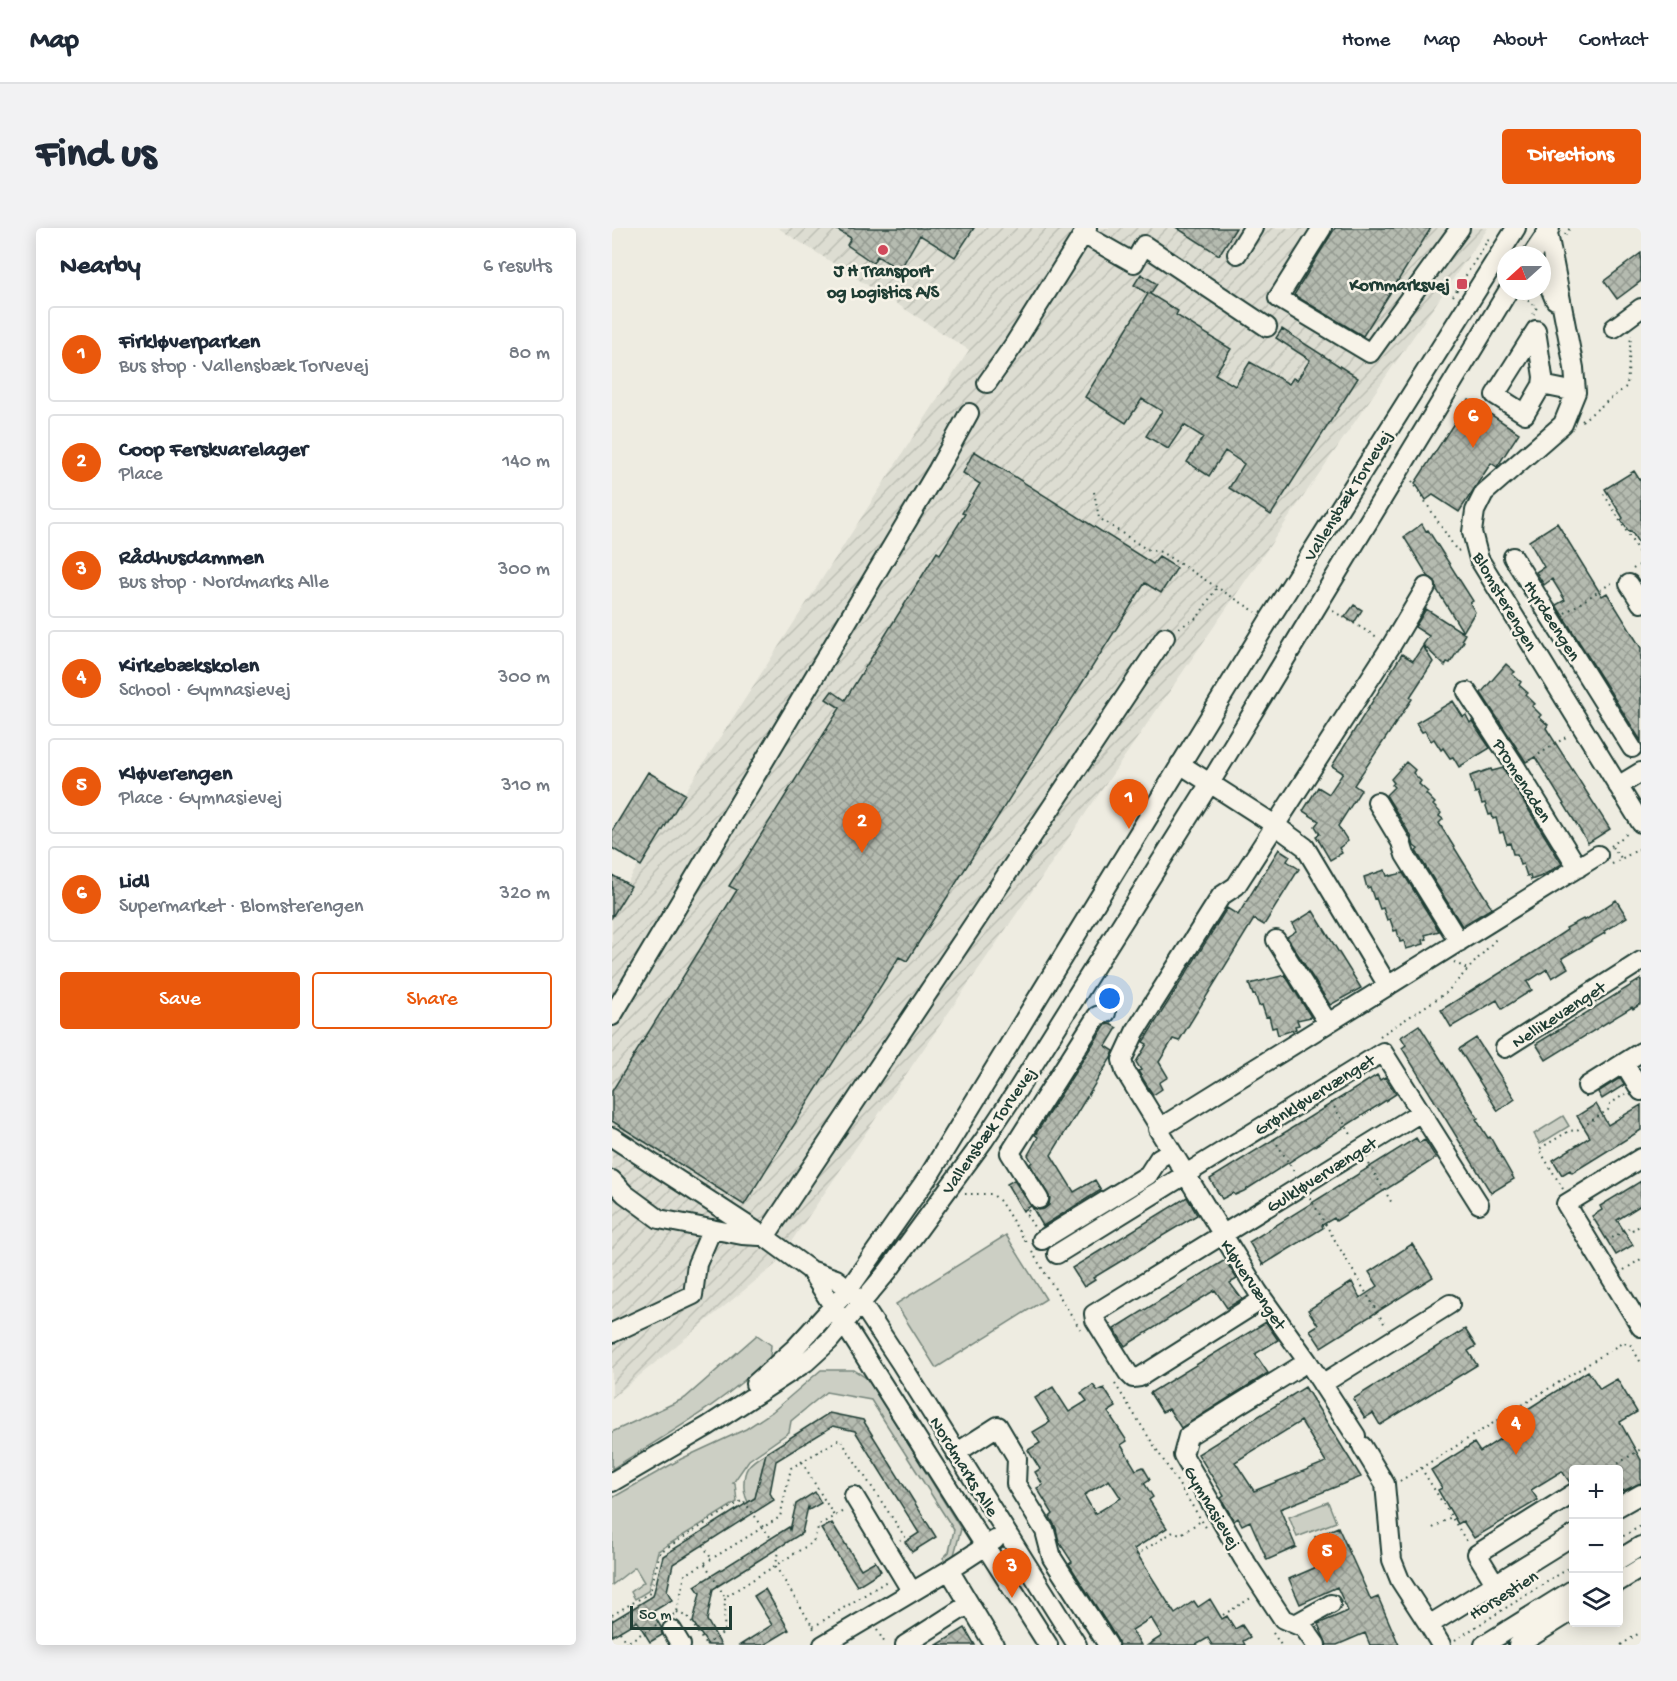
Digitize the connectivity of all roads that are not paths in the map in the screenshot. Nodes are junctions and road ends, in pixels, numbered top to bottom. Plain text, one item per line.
1 (1253, 228) edge
2 (1322, 228) edge
3 (1460, 228) edge
4 (1516, 228) edge
5 (1524, 228) edge
6 (1549, 229) edge
7 (1085, 231) edge
8 (1531, 246) edge
9 (1538, 246) edge
10 (1237, 254) dead end
11 (1551, 290) edge
12 (1511, 300) edge
13 (1641, 308) edge
14 (1564, 320) junction
15 (1267, 327) dead end
16 (1614, 328) dead end
17 (987, 383) dead end
18 (1542, 385) junction
19 (1576, 392) junction
20 (969, 414) dead end
21 (1513, 557) dead end
22 (1624, 579) road end
23 (1426, 587) dead end
24 (1641, 603) edge
25 (1165, 637) road end
26 (1593, 684) junction
27 (1467, 693) dead end
28 (1566, 702) junction
29 (1632, 748) dead end
30 (1180, 764) junction
31 (1641, 772) edge
32 (1210, 783) junction
33 (1618, 786) junction
34 (1377, 802) dead end
35 (1275, 825) junction
36 (1636, 827) edge
37 (1607, 855) road end
38 (1578, 868) junction
39 (1276, 940) dead end
40 (1459, 942) junction
41 (1641, 961) edge
42 (1388, 986) junction
43 (1106, 1013) dead end
44 (612, 1017) edge
45 (1328, 1023) junction
46 (1505, 1048) dead end
47 (1641, 1053) edge
48 (1624, 1063) junction
49 (1587, 1086) dead end
50 (1639, 1089) edge
51 (1421, 1112) junction
52 (1159, 1128) junction
53 (612, 1137) edge
54 (1171, 1151) junction
55 (1641, 1158) edge
56 (1185, 1174) junction
57 (612, 1180) edge
58 (1039, 1199) road end
59 (1479, 1204) dead end
60 (712, 1229) junction
61 (1222, 1236) junction
62 (765, 1237) junction
63 (1042, 1240) road end
64 (1057, 1254) dead end
65 (810, 1270) junction
66 (849, 1289) junction
67 (1263, 1299) junction
68 (861, 1303) junction
69 (1450, 1304) dead end
70 (834, 1306) junction
71 (844, 1323) junction
72 (1641, 1327) edge
73 (612, 1333) edge
74 (1299, 1367) dead end
75 (1322, 1384) junction
76 (708, 1426) junction
77 (956, 1453) junction
78 (612, 1482) edge
79 (1641, 1494) edge
80 (1569, 1496) edge
81 (855, 1499) road end
82 (1623, 1505) edge
83 (1007, 1532) junction
84 (1569, 1538) edge
85 (1641, 1546) edge
86 (986, 1547) junction
87 (1623, 1557) edge
88 (1641, 1568) edge
89 (949, 1570) junction
90 (1623, 1579) edge
91 (1496, 1585) junction
92 (1569, 1591) edge
93 (912, 1592) junction
94 (969, 1604) junction
95 (1332, 1604) dead end
96 (1569, 1613) edge
97 (1295, 1624) junction
98 (1429, 1625) junction
99 (820, 1640) edge
100 (905, 1645) edge
101 (994, 1645) edge
102 (1048, 1645) edge
103 (1077, 1645) edge
104 (1108, 1645) edge
105 (1316, 1645) edge
106 (1441, 1645) edge
107 (1484, 1645) edge
108 (1518, 1645) edge

1 - 10 street
2 - 3 street
4 - 30 street, Vallensbæk Torvevej
5 - 8 street
6 - 9 street
6 - 14 street, Blomsterengen
7 - 15 street
7 - 17 street
11 - 14 street, Blomsterengen
12 - 32 street, Vallensbæk Torvevej
13 - 16 street
14 - 19 street, Blomsterengen
18 - 18 street
18 - 19 street
19 - 28 street, Blomsterengen
20 - 44 street
21 - 26 street, Hyrdeengen
22 - 24 street
23 - 35 street
25 - 62 street
26 - 28 street
26 - 29 street, Hyrdeengen
27 - 38 street, Promenaden
28 - 33 street, Blomsterengen
30 - 32 street
30 - 66 street, Vallensbæk Torvevej
31 - 33 street
32 - 35 street
32 - 68 street, Vallensbæk Torvevej
33 - 36 street, Blomsterengen
34 - 40 street
35 - 42 street
35 - 52 street, Kløvervænget
37 - 38 street
38 - 40 street
39 - 45 street
40 - 42 street
41 - 46 street, Nellikevænget
42 - 45 street
43 - 58 street
45 - 52 street
47 - 48 street
48 - 49 street
48 - 50 street
51 - 56 street, Grønkløvervænget
51 - 59 street, Grønkløvervænget
51 - 61 street, Gulkløvervænget
52 - 54 street, Kløvervænget
53 - 62 street
54 - 56 street, Kløvervænget
54 - 63 street
55 - 72 street
56 - 61 street, Kløvervænget
56 - 64 street, Grønkløvervænget
57 - 60 street
60 - 62 street
60 - 73 street
61 - 67 street, Kløvervænget
61 - 67 street, Gulkløvervænget
62 - 65 street
65 - 66 street
65 - 70 street, Nordmarks Alle
66 - 68 street, Nordmarks Alle
66 - 70 street, Vallensbæk Torvevej
67 - 75 street, Kløvervænget
68 - 71 street, Vallensbæk Torvevej
68 - 77 street, Nordmarks Alle
69 - 75 street
70 - 71 street, Nordmarks Alle
70 - 76 street, Vallensbæk Torvevej
71 - 76 street, Vallensbæk Torvevej
71 - 86 street, Nordmarks Alle
74 - 97 street, Gymnasievej
75 - 98 street, Kløvervænget
76 - 78 street, Vallensbæk Torvevej
77 - 83 street, Nordmarks Alle
77 - 104 street
79 - 82 street
80 - 91 street
81 - 93 street
83 - 86 street
83 - 103 street, Nordmarks Alle
84 - 91 street
85 - 87 street
86 - 89 street
86 - 102 street, Nordmarks Alle
88 - 90 street
89 - 93 street
89 - 94 street
91 - 98 street
92 - 107 street
93 - 99 street
94 - 100 street
94 - 101 street
95 - 97 street
96 - 108 street
97 - 105 street, Gymnasievej
98 - 106 street

